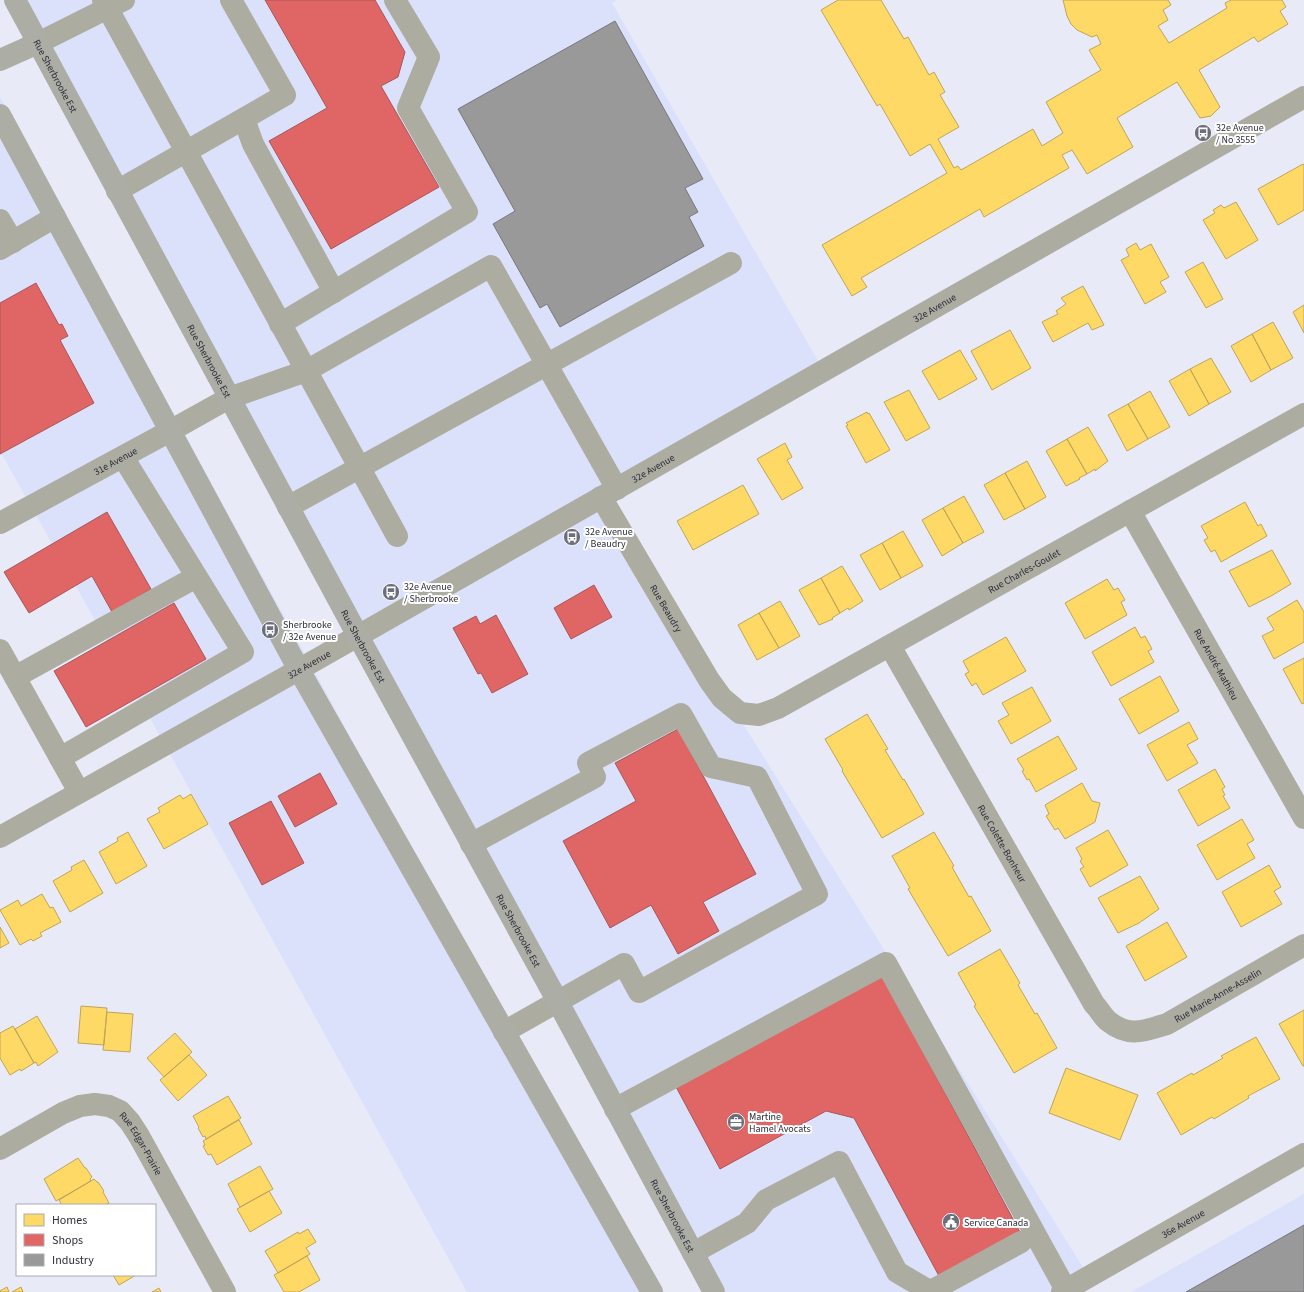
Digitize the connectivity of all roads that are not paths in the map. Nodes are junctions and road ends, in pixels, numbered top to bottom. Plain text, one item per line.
1 (15, 0) edge
2 (231, 0) edge
3 (395, 0) edge
4 (112, 3) edge
5 (38, 43) junction
6 (0, 60) edge
7 (1304, 97) edge
8 (0, 115) edge
9 (244, 119) junction
10 (186, 152) junction
11 (117, 191) junction
12 (55, 217) junction
13 (0, 220) edge
14 (6, 246) edge
15 (731, 263) dead end
16 (334, 292) junction
17 (280, 324) junction
18 (546, 364) junction
19 (306, 371) junction
20 (229, 398) junction
21 (1304, 414) edge
22 (170, 432) junction
23 (123, 457) junction
24 (359, 468) junction
25 (609, 493) junction
26 (288, 507) junction
27 (1130, 512) junction
28 (0, 523) edge
29 (397, 536) dead end
30 (196, 577) junction
31 (358, 636) junction
32 (890, 646) junction
33 (0, 650) edge
34 (299, 670) junction
35 (15, 677) junction
36 (740, 713) joint
37 (60, 758) junction
38 (79, 792) junction
39 (1304, 818) edge
40 (0, 837) edge
41 (471, 844) junction
42 (1304, 945) edge
43 (558, 1002) junction
44 (504, 1032) junction
45 (1126, 1032) joint
46 (615, 1109) junction
47 (0, 1149) edge
48 (1304, 1154) edge
49 (1021, 1242) dead end
50 (693, 1253) junction
51 (931, 1291) edge
52 (1064, 1291) edge
53 (225, 1292) edge
54 (652, 1292) edge
55 (714, 1292) edge

1 - 5 main road, Rue Sherbrooke Est
2 - 9 street
3 - 16 street
4 - 5 street
4 - 10 street
5 - 6 main road
5 - 11 main road, Rue Sherbrooke Est
7 - 25 street, 32e Avenue
8 - 12 main road
9 - 10 street
9 - 16 street
10 - 11 street
10 - 17 street
11 - 20 main road, Rue Sherbrooke Est
12 - 14 street
12 - 22 main road
13 - 14 street
15 - 18 street
16 - 17 street
17 - 19 street
18 - 19 street, 31e Avenue
18 - 24 street
18 - 25 street, Rue Beaudry
19 - 20 street, 31e Avenue
19 - 24 street
20 - 22 street, 31e Avenue
20 - 26 main road, Rue Sherbrooke Est
21 - 27 street, Rue Charles-Goulet
22 - 23 street, 31e Avenue
22 - 34 main road
23 - 28 street, 31e Avenue
23 - 30 street
24 - 26 street
24 - 29 street
25 - 31 street, 32e Avenue
25 - 36 street, Rue Beaudry
26 - 31 main road, Rue Sherbrooke Est
27 - 32 street, Rue Charles-Goulet
27 - 39 street, Rue André-Mathieu
30 - 35 street
30 - 37 street
31 - 34 street, 32e Avenue
31 - 41 main road, Rue Sherbrooke Est
32 - 36 street, Rue Charles-Goulet
32 - 45 street, Rue Colette-Bonheur
33 - 35 street
34 - 38 street, 32e Avenue
34 - 44 main road
35 - 37 street
37 - 38 street
38 - 40 street, 32e Avenue
41 - 43 main road, Rue Sherbrooke Est
41 - 43 street
42 - 45 street, Rue Marie-Anne-Asselin
43 - 44 street
43 - 46 main road, Rue Sherbrooke Est
44 - 54 main road
46 - 50 main road, Rue Sherbrooke Est
46 - 52 street
47 - 53 street, Rue Edgar-Prairie
48 - 52 street, 36e Avenue
49 - 51 street
50 - 51 street
50 - 55 main road, Rue Sherbrooke Est

